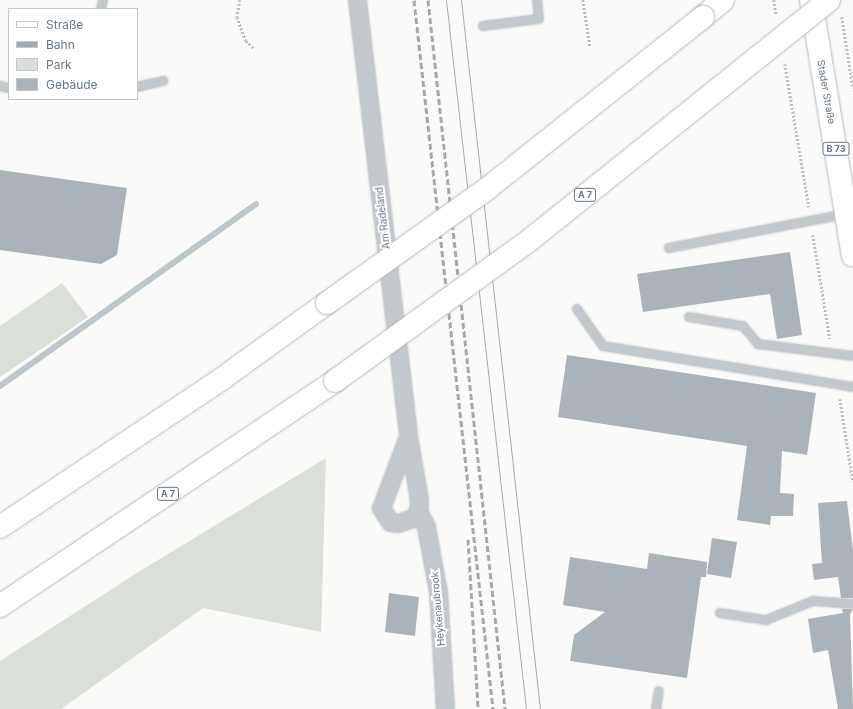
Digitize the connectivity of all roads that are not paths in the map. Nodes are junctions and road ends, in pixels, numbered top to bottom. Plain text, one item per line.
1 (357, 0) edge
2 (537, 0) edge
3 (724, 0) edge
4 (811, 0) edge
5 (835, 7) edge
6 (483, 26) dead end
7 (163, 81) dead end
8 (138, 87) edge
9 (846, 214) junction
10 (669, 248) dead end
11 (853, 256) edge
12 (577, 309) dead end
13 (689, 317) dead end
14 (853, 356) edge
15 (853, 387) edge
16 (408, 436) junction
17 (418, 511) junction
18 (0, 527) edge
19 (853, 604) edge
20 (0, 606) edge
21 (720, 613) dead end
22 (659, 691) dead end
23 (445, 709) edge
24 (656, 709) edge

1 - 16 street, Am Radeland
2 - 6 lane
3 - 18 main road, bridge
4 - 9 main road, Stader Straße / B 73
5 - 20 main road, A 7, bridge
7 - 8 lane
9 - 10 lane
9 - 11 main road, Stader Straße / B 73
12 - 15 lane
13 - 14 lane
16 - 17 street, Am Radeland
16 - 17 street, Am Radeland
17 - 23 street, Heykenaubrook
19 - 21 lane
22 - 24 lane

